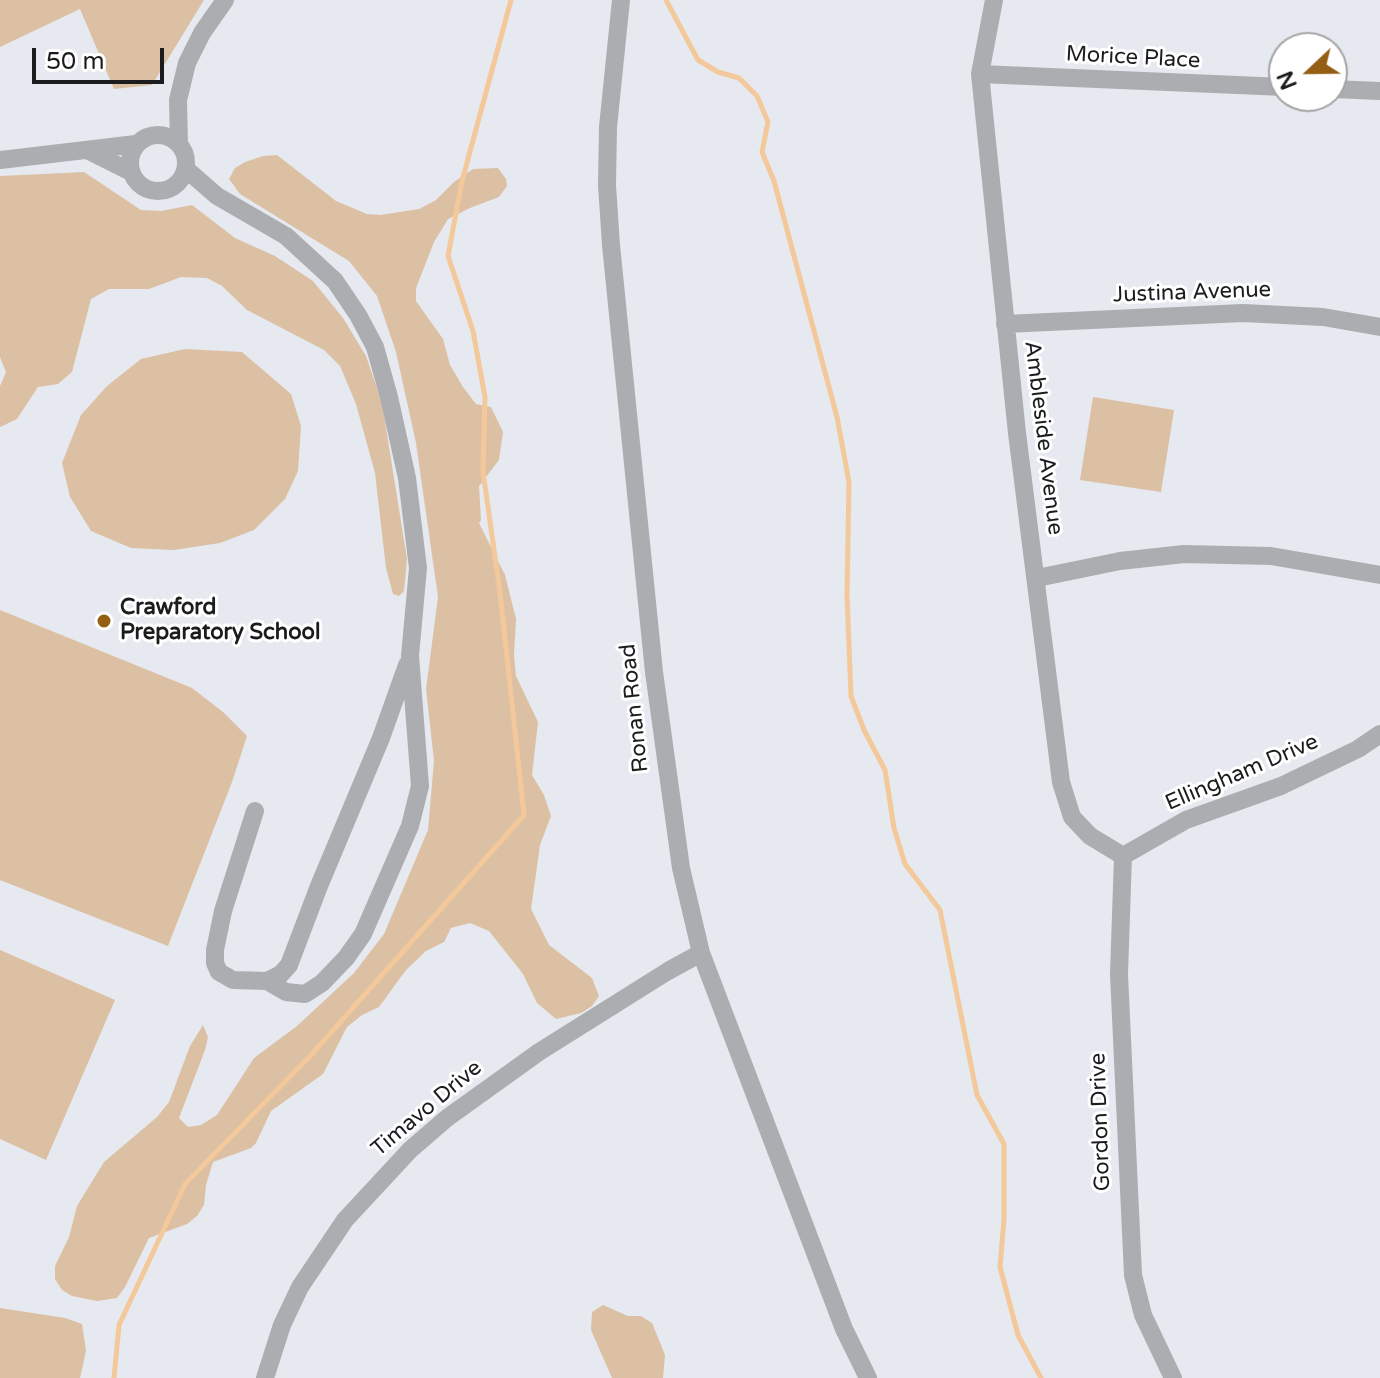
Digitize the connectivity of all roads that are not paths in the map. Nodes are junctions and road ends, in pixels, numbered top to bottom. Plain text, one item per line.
1 (225, 0) edge
2 (621, 0) edge
3 (994, 0) edge
4 (980, 74) junction
5 (1268, 86) edge
6 (1348, 90) edge
7 (1380, 91) edge
8 (178, 100) junction
9 (144, 140) junction
10 (179, 144) junction
11 (85, 149) junction
12 (0, 160) edge
13 (186, 169) junction
14 (131, 172) junction
15 (175, 186) junction
16 (217, 196) junction
17 (1005, 324) junction
18 (1380, 327) edge
19 (1380, 575) edge
20 (1037, 578) junction
21 (410, 656) junction
22 (1380, 734) edge
23 (255, 811) dead end
24 (1123, 856) junction
25 (701, 953) junction
26 (267, 981) junction
27 (265, 1378) edge
28 (868, 1378) edge
29 (1173, 1378) edge

1 - 8 street
2 - 25 street, Ronan Road
3 - 4 street, Ambleside Avenue
4 - 5 street, Morice Place
4 - 17 street, Ambleside Avenue
6 - 7 street
8 - 9 street
8 - 10 street
9 - 10 street
9 - 11 street
9 - 14 street
10 - 13 street
11 - 12 street
11 - 14 street
13 - 15 street
13 - 16 street
14 - 15 street
15 - 16 street
16 - 21 street
17 - 18 street, Justina Avenue
17 - 20 street, Ambleside Avenue
19 - 20 street
20 - 24 street, Ambleside Avenue
21 - 26 street
21 - 26 street
22 - 24 street, Ellingham Drive
23 - 26 street
24 - 29 street, Gordon Drive
25 - 27 street, Timavo Drive
25 - 28 street, Ronan Road

